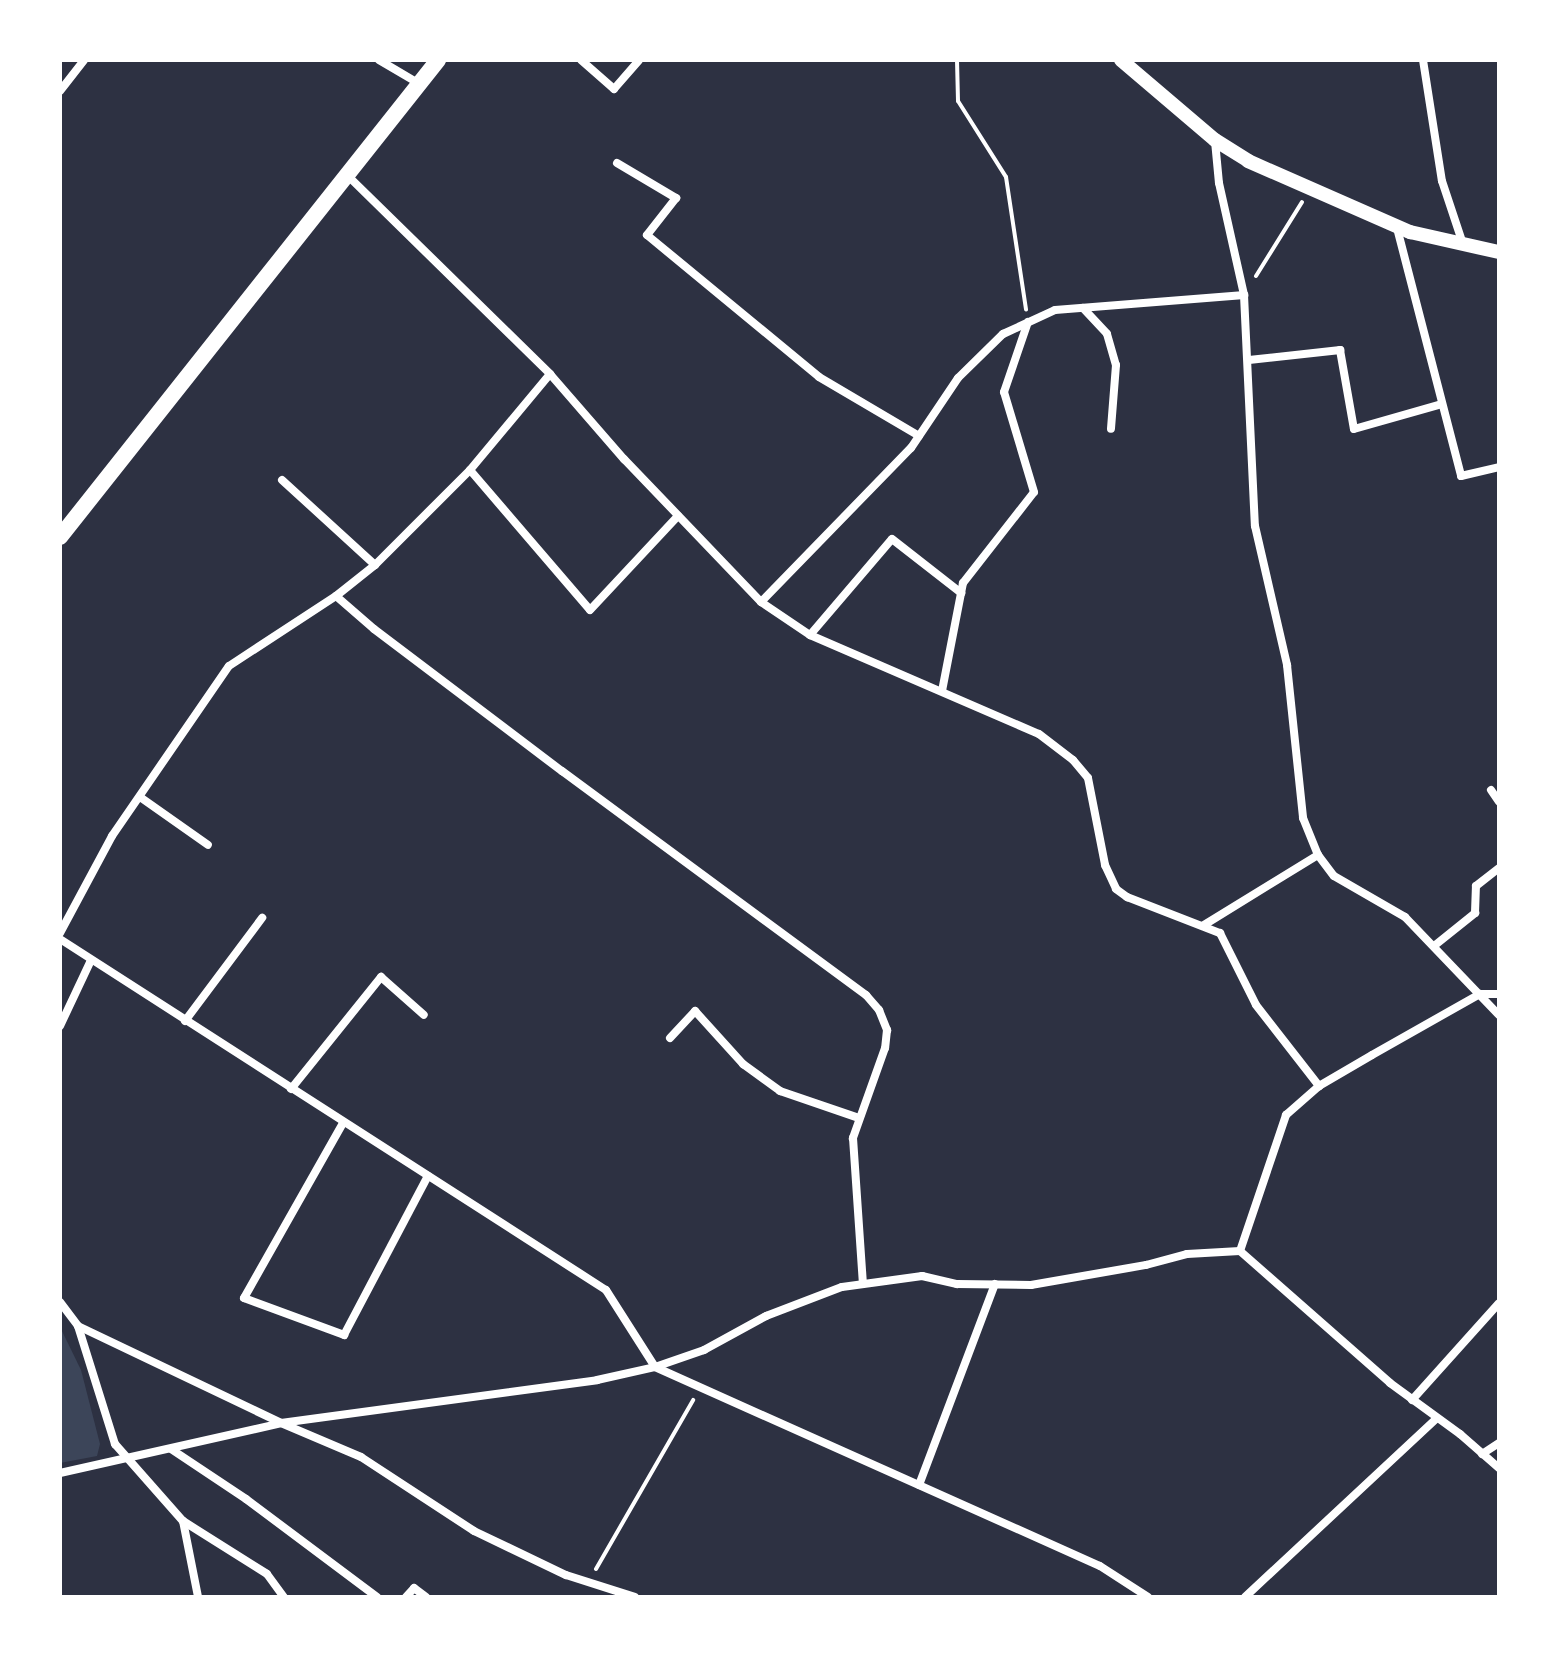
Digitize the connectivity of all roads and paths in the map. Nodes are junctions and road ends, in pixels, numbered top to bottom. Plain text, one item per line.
1 (84, 60) edge
2 (379, 60) edge
3 (438, 60) edge
4 (581, 60) edge
5 (639, 60) edge
6 (957, 60) edge
7 (1121, 60) edge
8 (1423, 60) edge
9 (418, 83) junction
10 (60, 91) edge
11 (1215, 140) junction
12 (617, 163) dead end
13 (345, 173) junction
14 (1309, 191) junction
15 (1396, 227) junction
16 (1462, 241) junction
17 (1499, 252) edge
18 (1244, 295) junction
19 (1083, 308) junction
20 (1028, 322) junction
21 (1249, 360) junction
22 (550, 374) junction
23 (1442, 404) junction
24 (1111, 429) dead end
25 (919, 436) junction
26 (1499, 467) edge
27 (470, 470) junction
28 (282, 480) dead end
29 (678, 516) junction
30 (60, 537) edge
31 (375, 565) junction
32 (961, 593) junction
33 (336, 596) junction
34 (761, 602) junction
35 (810, 635) junction
36 (942, 691) junction
37 (1491, 790) dead end
38 (140, 797) junction
39 (1499, 802) edge
40 (208, 845) dead end
41 (1318, 855) junction
42 (1499, 868) edge
43 (262, 918) dead end
44 (1204, 925) junction
45 (60, 933) edge
46 (60, 939) edge
47 (1434, 946) junction
48 (91, 960) junction
49 (1480, 994) junction
50 (1499, 994) edge
51 (424, 1015) dead end
52 (1499, 1015) edge
53 (185, 1021) junction
54 (60, 1026) edge
55 (670, 1038) dead end
56 (1319, 1086) junction
57 (291, 1089) junction
58 (859, 1118) junction
59 (343, 1123) junction
60 (428, 1176) junction
61 (1240, 1251) junction
62 (863, 1283) junction
63 (995, 1284) junction
64 (60, 1302) edge
65 (1499, 1303) edge
66 (78, 1326) junction
67 (655, 1367) junction
68 (700, 1387) junction
69 (1412, 1400) junction
70 (1437, 1418) junction
71 (281, 1423) junction
72 (1499, 1443) edge
73 (171, 1449) junction
74 (1482, 1454) junction
75 (126, 1460) junction
76 (1499, 1468) edge
77 (60, 1473) edge
78 (919, 1485) junction
79 (183, 1521) junction
80 (589, 1582) junction
81 (198, 1597) edge
82 (284, 1597) edge
83 (377, 1597) edge
84 (406, 1597) edge
85 (426, 1597) edge
86 (635, 1597) edge
87 (1148, 1597) edge
88 (1245, 1597) edge

1 - 10 street
2 - 9 street
3 - 9 main road
4 - 5 street
6 - 20 path
7 - 11 street
8 - 16 street
9 - 13 main road
11 - 14 street
11 - 18 street
12 - 25 street
13 - 22 street
13 - 30 main road
14 - 15 street
14 - 18 path
15 - 16 street
15 - 23 street
16 - 17 street
18 - 19 street
18 - 21 street
19 - 20 street
19 - 24 street
20 - 25 street
20 - 32 street
21 - 23 street
21 - 41 street
22 - 27 street
22 - 29 street
23 - 26 street
25 - 34 street
27 - 29 street
27 - 31 street
28 - 31 street
29 - 34 street
31 - 33 street
32 - 35 street
32 - 36 street
33 - 38 street
33 - 58 street
34 - 35 street
35 - 36 street
36 - 44 street
37 - 39 street
38 - 40 street
38 - 45 street
41 - 44 street
41 - 47 street
42 - 47 street
43 - 53 street
44 - 56 street
46 - 48 street
47 - 49 street
48 - 53 street
48 - 54 street
49 - 50 street
49 - 52 street
49 - 56 street
51 - 57 street
53 - 57 street
55 - 58 street
56 - 61 street
57 - 59 street
58 - 62 street
59 - 60 street
59 - 60 street
60 - 67 street
61 - 63 street
61 - 69 street
62 - 63 street
62 - 67 street
63 - 78 street
64 - 66 street
65 - 69 street
66 - 71 street
66 - 75 street
67 - 68 street
67 - 71 street
68 - 78 street
68 - 80 path
69 - 70 street
70 - 74 street
70 - 88 street
71 - 73 street
71 - 80 street
72 - 74 street
73 - 75 street
73 - 83 street
74 - 76 street
75 - 77 street
75 - 79 street
78 - 87 street
79 - 81 street
79 - 82 street
80 - 86 street
84 - 85 street

